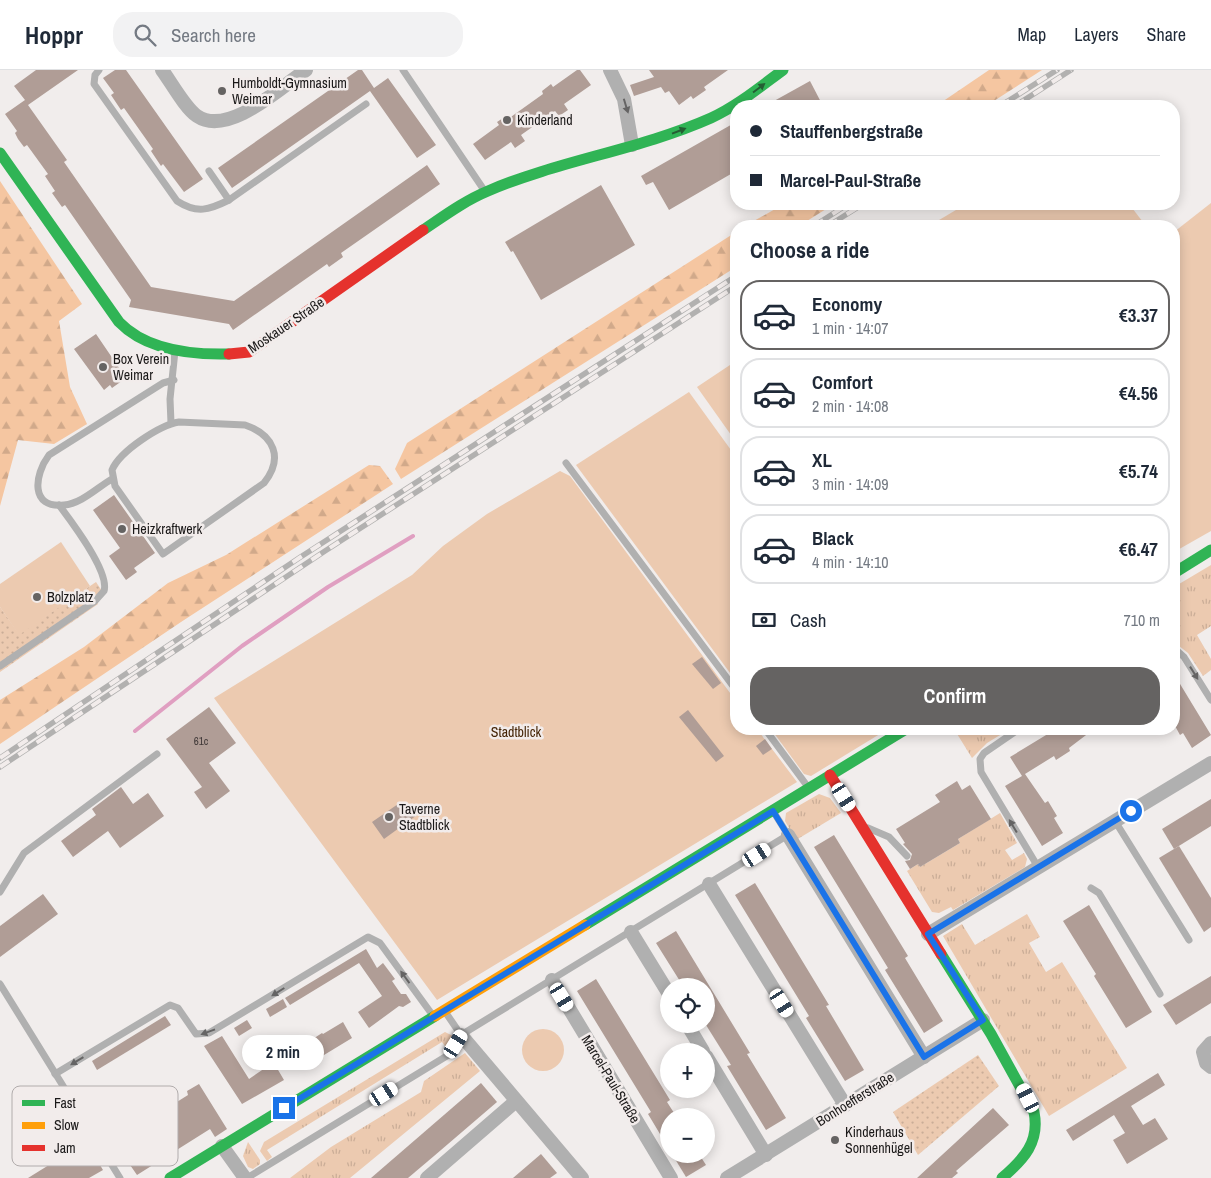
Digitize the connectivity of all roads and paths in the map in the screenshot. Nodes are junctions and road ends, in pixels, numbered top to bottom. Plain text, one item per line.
1 (98, 70) edge
2 (162, 70) edge
3 (306, 70) edge
4 (403, 70) edge
5 (610, 70) edge
6 (783, 70) edge
7 (743, 100) edge
8 (366, 104) dead end
9 (730, 109) edge
10 (632, 145) junction
11 (0, 153) edge
12 (208, 172) dead end
13 (485, 192) junction
14 (229, 200) junction
15 (175, 348) junction
16 (174, 380) junction
17 (171, 423) junction
18 (566, 463) dead end
19 (112, 478) junction
20 (59, 505) junction
21 (1211, 550) edge
22 (1180, 568) edge
23 (1180, 653) edge
24 (0, 666) edge
25 (730, 682) edge
26 (1211, 700) edge
27 (769, 735) edge
28 (896, 735) edge
29 (1010, 735) edge
30 (157, 754) dead end
31 (1211, 763) edge
32 (830, 775) junction
33 (809, 788) junction
34 (773, 811) junction
35 (1115, 821) junction
36 (863, 828) junction
37 (788, 835) junction
38 (907, 856) dead end
39 (1038, 868) junction
40 (709, 884) junction
41 (1092, 888) dead end
42 (0, 892) edge
43 (631, 932) junction
44 (928, 934) junction
45 (1189, 940) dead end
46 (660, 979) edge
47 (552, 980) junction
48 (0, 984) edge
49 (1160, 994) dead end
50 (444, 1010) junction
51 (434, 1017) junction
52 (983, 1020) junction
53 (461, 1035) junction
54 (1211, 1043) edge
55 (924, 1057) junction
56 (1211, 1067) edge
57 (715, 1071) edge
58 (55, 1074) junction
59 (62, 1086) edge
60 (516, 1101) junction
61 (845, 1105) junction
62 (222, 1146) junction
63 (766, 1155) junction
64 (112, 1166) edge
65 (1015, 1174) edge
66 (577, 1176) edge
67 (120, 1178) edge
68 (170, 1178) edge
69 (246, 1178) edge
70 (427, 1178) edge
71 (671, 1178) edge
72 (727, 1178) edge
73 (1002, 1178) edge

1 - 14 lane
2 - 3 street
4 - 13 lane
5 -> 10 street
7 -> 6 street, Moskauer Straße
8 - 14 lane
10 -> 9 street, Moskauer Straße
10 - 13 street, Moskauer Straße
11 - 15 street, Moskauer Straße
12 - 14 lane
13 - 15 street, Moskauer Straße
15 - 16 lane
16 - 17 lane
16 - 20 lane
17 - 19 lane
17 - 19 lane
18 - 25 lane
19 - 20 lane
20 - 24 lane
21 - 22 street
23 -> 26 lane
27 - 33 lane
28 - 32 street
39 -> 29 lane
30 - 42 lane
31 - 35 street
32 - 33 street
32 - 36 street
33 - 34 street
34 - 37 lane
34 - 50 street
35 - 39 street
35 - 45 lane
36 - 38 lane
36 - 44 street
37 - 40 lane
37 - 55 street
39 - 44 street
40 - 43 lane
40 - 61 street
41 - 49 lane
43 - 46 street
43 - 47 lane
44 - 52 street
47 - 53 lane
47 - 71 street, Marcel-Paul-Straße
48 - 58 lane
50 - 51 street
50 - 53 lane
51 -> 58 lane
51 - 62 street
52 - 55 street, Bonhoefferstraße
52 - 65 street
53 - 60 street
53 - 69 lane
54 - 56 street
55 - 61 street, Bonhoefferstraße
57 - 63 street
58 - 59 lane
60 - 66 street
60 - 70 street
61 - 63 street, Bonhoefferstraße
62 - 68 street
62 - 69 street
63 - 72 street, Bonhoefferstraße
64 - 67 lane
65 - 73 street

